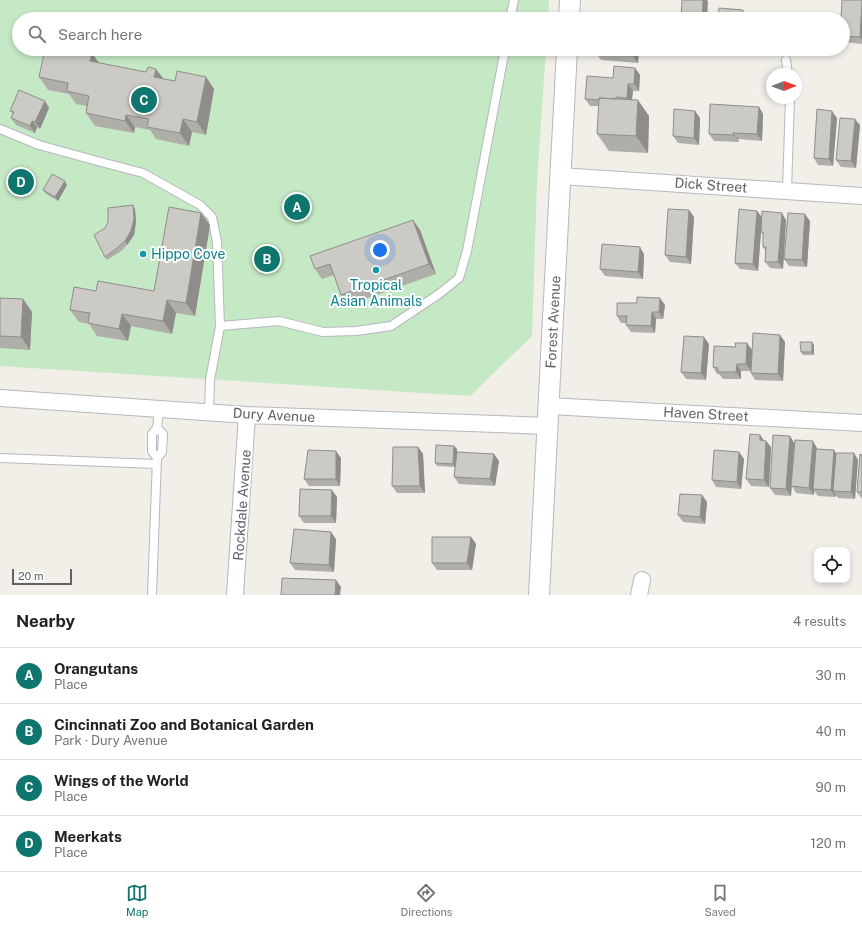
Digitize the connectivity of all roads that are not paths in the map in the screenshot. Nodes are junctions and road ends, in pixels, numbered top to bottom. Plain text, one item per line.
1 (514, 0) edge
2 (570, 0) edge
3 (511, 12) edge
4 (569, 12) edge
5 (504, 56) edge
6 (567, 56) edge
7 (786, 60) dead end
8 (787, 68) edge
9 (790, 104) edge
10 (0, 129) edge
11 (560, 176) junction
12 (787, 190) junction
13 (862, 196) edge
14 (220, 326) junction
15 (0, 398) edge
16 (549, 406) junction
17 (158, 409) junction
18 (209, 412) junction
19 (247, 415) junction
20 (862, 423) edge
21 (548, 426) junction
22 (0, 458) edge
23 (157, 461) junction
24 (152, 595) edge
25 (235, 595) edge
26 (539, 595) edge

1 - 3 lane
2 - 4 street
5 - 14 lane
6 - 11 street, Forest Avenue
7 - 8 lane
9 - 12 lane
10 - 14 lane
11 - 12 street, Dick Street
11 - 16 street, Forest Avenue
12 - 13 street, Dick Street
14 - 18 lane
15 - 17 street, Dury Avenue
16 - 20 street, Haven Street
16 - 21 street, Forest Avenue
17 - 18 street, Dury Avenue
17 - 23 lane
18 - 19 street, Dury Avenue
19 - 21 street, Dury Avenue
19 - 25 street, Rockdale Avenue
21 - 26 street, Forest Avenue
22 - 23 lane
23 - 24 lane

